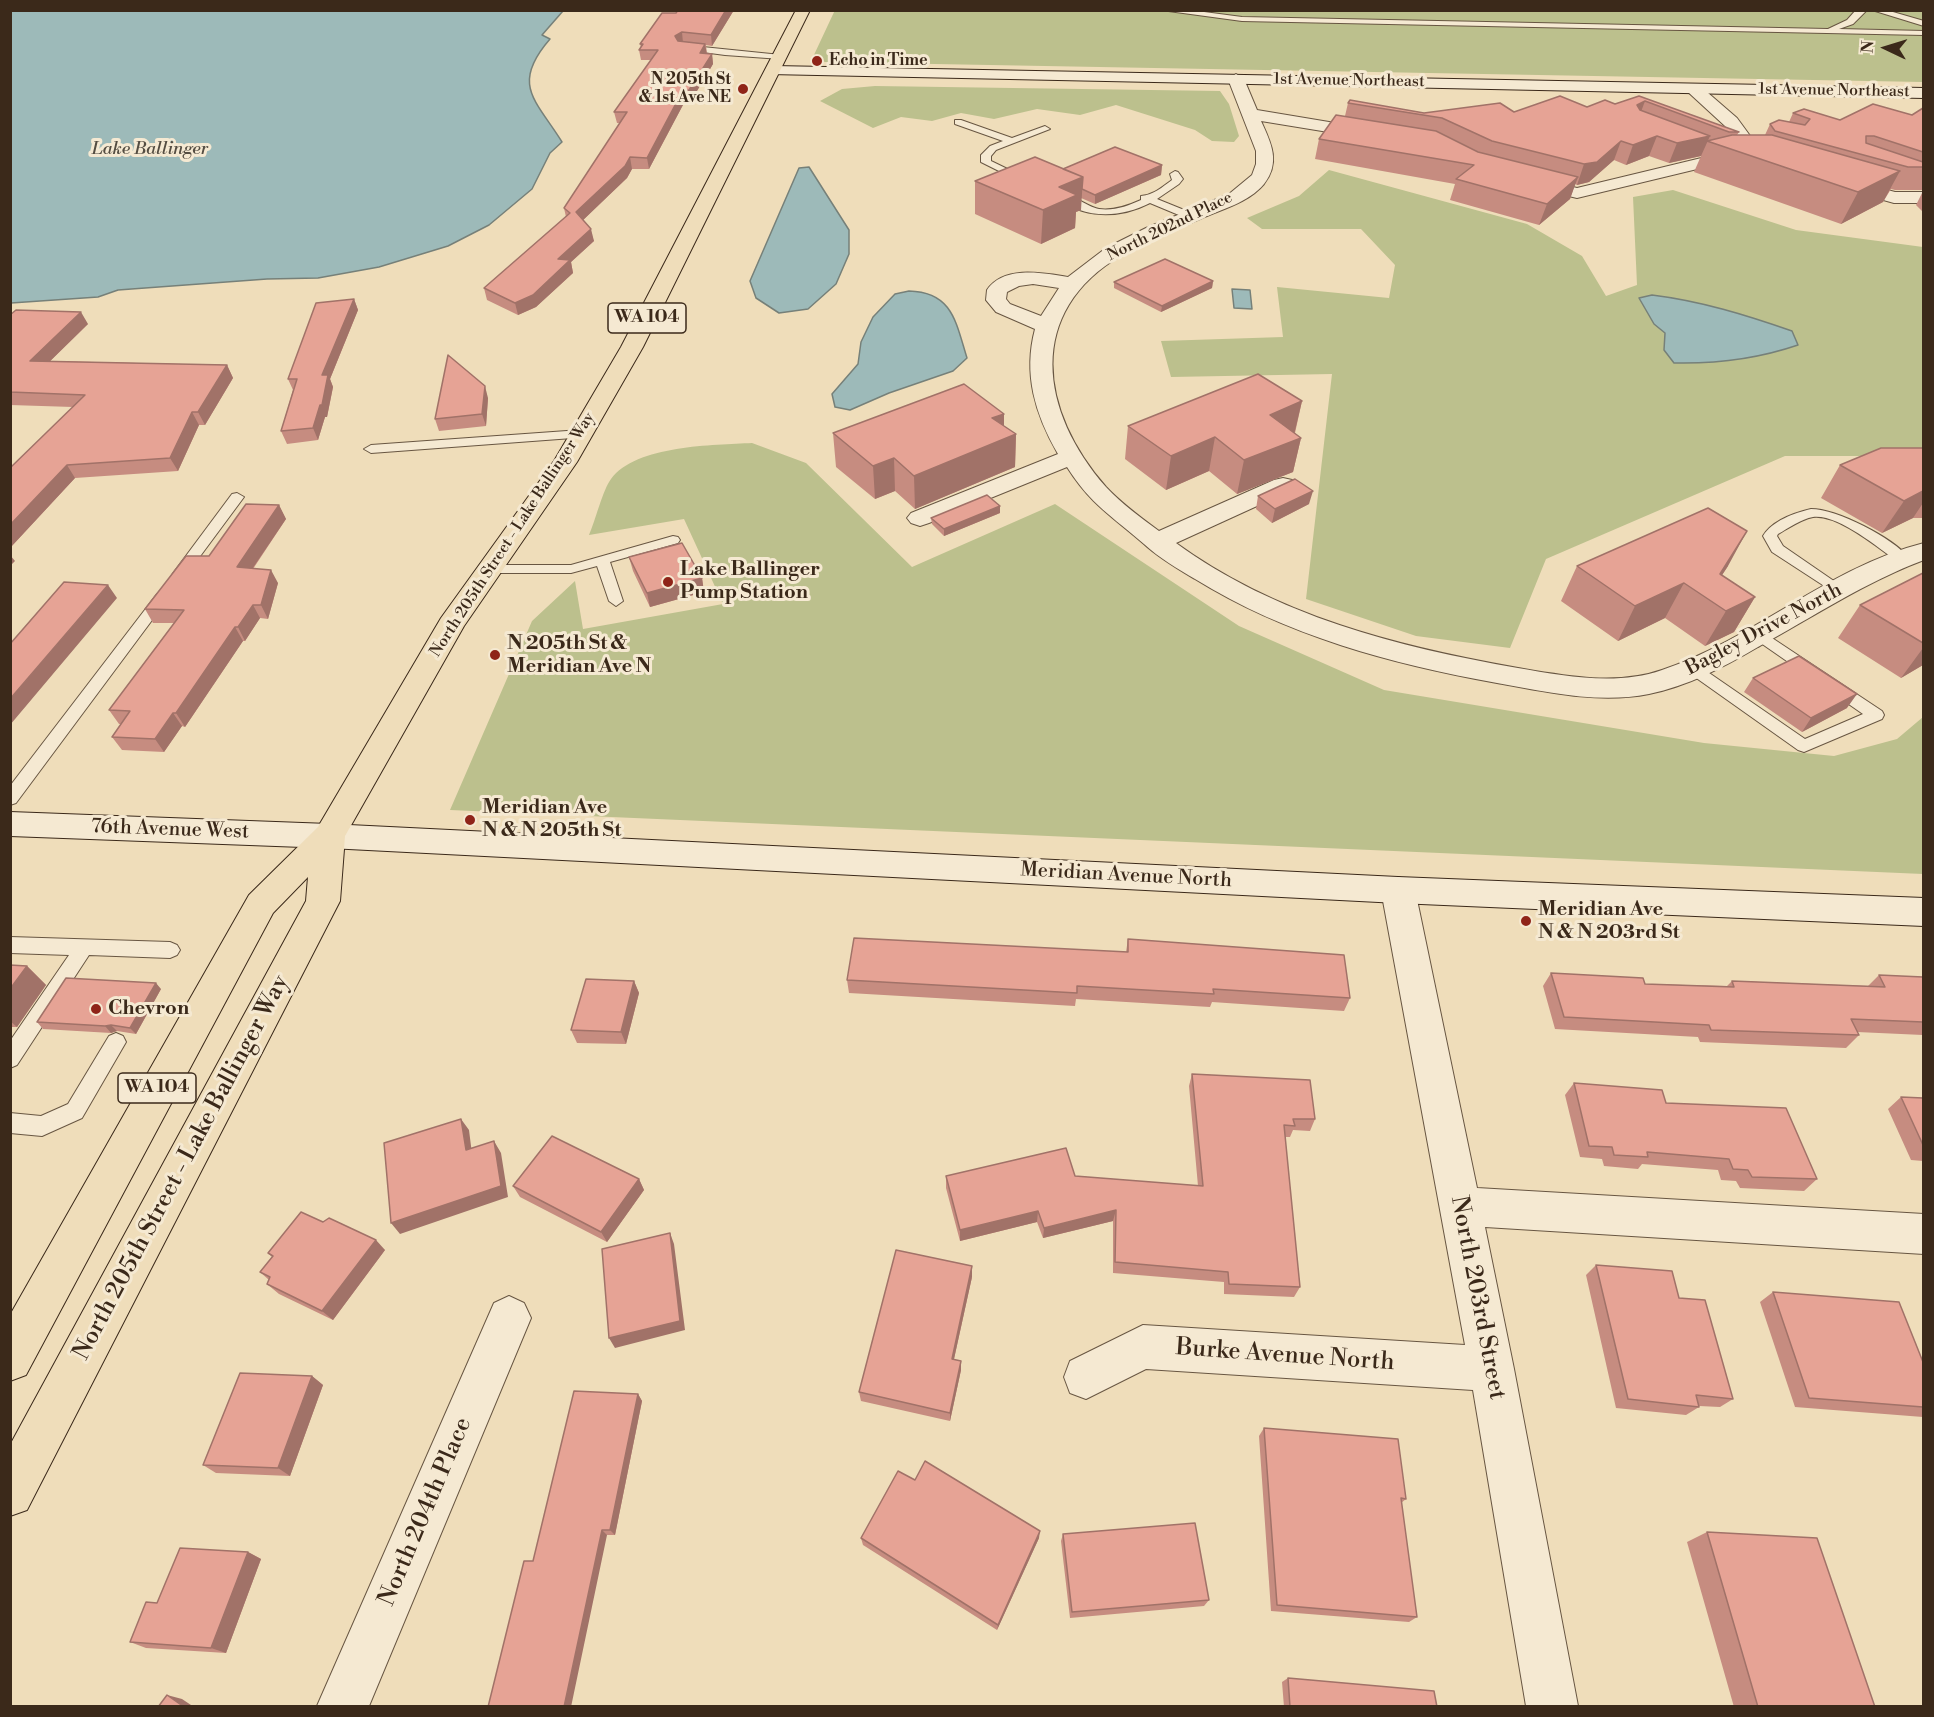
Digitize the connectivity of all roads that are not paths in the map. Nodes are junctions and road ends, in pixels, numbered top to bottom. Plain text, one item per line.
1 (803, 10) edge
2 (1165, 10) edge
3 (1863, 10) edge
4 (1876, 10) edge
5 (1923, 24) edge
6 (1827, 31) junction
7 (1923, 33) edge
8 (682, 47) edge
9 (777, 64) junction
10 (1236, 79) junction
11 (1694, 89) junction
12 (1923, 93) edge
13 (1250, 114) junction
14 (958, 122) dead end
15 (1045, 129) dead end
16 (1389, 137) edge
17 (1012, 141) junction
18 (1704, 151) edge
19 (1725, 159) junction
20 (1175, 174) dead end
21 (1512, 176) edge
22 (1831, 179) edge
23 (1032, 184) edge
24 (1052, 193) edge
25 (1134, 193) edge
26 (1923, 198) edge
27 (1152, 201) junction
28 (1190, 216) junction
29 (1072, 284) junction
30 (1047, 326) junction
31 (1040, 371) joint
32 (581, 434) junction
33 (370, 449) dead end
34 (1071, 457) junction
35 (1283, 485) edge
36 (237, 497) dead end
37 (921, 518) edge
38 (673, 540) dead end
39 (1156, 542) junction
40 (1913, 554) edge
41 (602, 560) junction
42 (490, 569) junction
43 (1840, 590) junction
44 (616, 601) dead end
45 (1760, 635) junction
46 (1693, 670) junction
47 (10, 799) edge
48 (10, 824) edge
49 (329, 836) junction
50 (1398, 890) junction
51 (1923, 912) edge
52 (10, 945) edge
53 (84, 947) junction
54 (170, 950) dead end
55 (116, 1042) dead end
56 (10, 1059) edge
57 (10, 1123) edge
58 (1459, 1206) junction
59 (1923, 1234) edge
60 (23, 1314) edge
61 (508, 1318) dead end
62 (10, 1359) edge
63 (1492, 1369) junction
64 (1086, 1377) dead end
65 (10, 1493) edge
66 (343, 1707) edge
67 (1552, 1707) edge

1 - 9 main road, WA 104
2 - 6 lane
3 - 6 lane
4 - 5 lane
6 - 7 lane
8 - 9 lane
9 - 10 street, 1st Avenue Northeast
9 - 32 main road, North 205th Street - Lake Ballinger Way / WA 104
10 - 11 street, 1st Avenue Northeast
10 - 13 street, North 202nd Place
11 - 12 street, 1st Avenue Northeast
11 - 19 street
13 - 16 street
13 - 28 street, North 202nd Place
14 - 17 lane
15 - 17 lane
17 - 23 lane
18 - 19 lane
19 - 21 street
20 - 27 lane
22 - 26 street
24 - 27 lane
25 - 27 lane
27 - 28 lane
28 - 29 street, North 202nd Place
29 - 30 street, North 202nd Place
29 - 30 street
30 - 31 street, North 202nd Place
31 - 34 street, Bagley Drive North
32 - 33 lane
32 - 42 main road, North 205th Street - Lake Ballinger Way / WA 104
34 - 37 street
34 - 39 street, Bagley Drive North
35 - 39 street
36 - 47 lane
38 - 41 lane
39 - 46 street, Bagley Drive North
40 - 43 street, Bagley Drive North
40 - 43 lane
41 - 42 lane
41 - 44 lane
42 - 49 main road, North 205th Street - Lake Ballinger Way / WA 104
43 - 45 street, Bagley Drive North
45 - 46 street, Bagley Drive North
45 - 46 lane
48 - 49 street, 76th Avenue West
49 - 50 street, Meridian Avenue North
49 - 60 main road, North 205th Street - Lake Ballinger Way / WA 104
49 - 65 main road, North 205th Street - Lake Ballinger Way / WA 104
50 - 51 street, Meridian Avenue North
50 - 58 street, North 203rd Street
52 - 53 lane
53 - 54 lane
53 - 56 lane
55 - 57 lane
58 - 59 street
58 - 63 street, North 203rd Street
60 - 62 main road, North 205th Street - Lake Ballinger Way / WA 104
61 - 66 street, North 204th Place
63 - 64 street, Burke Avenue North
63 - 67 street, North 203rd Street

